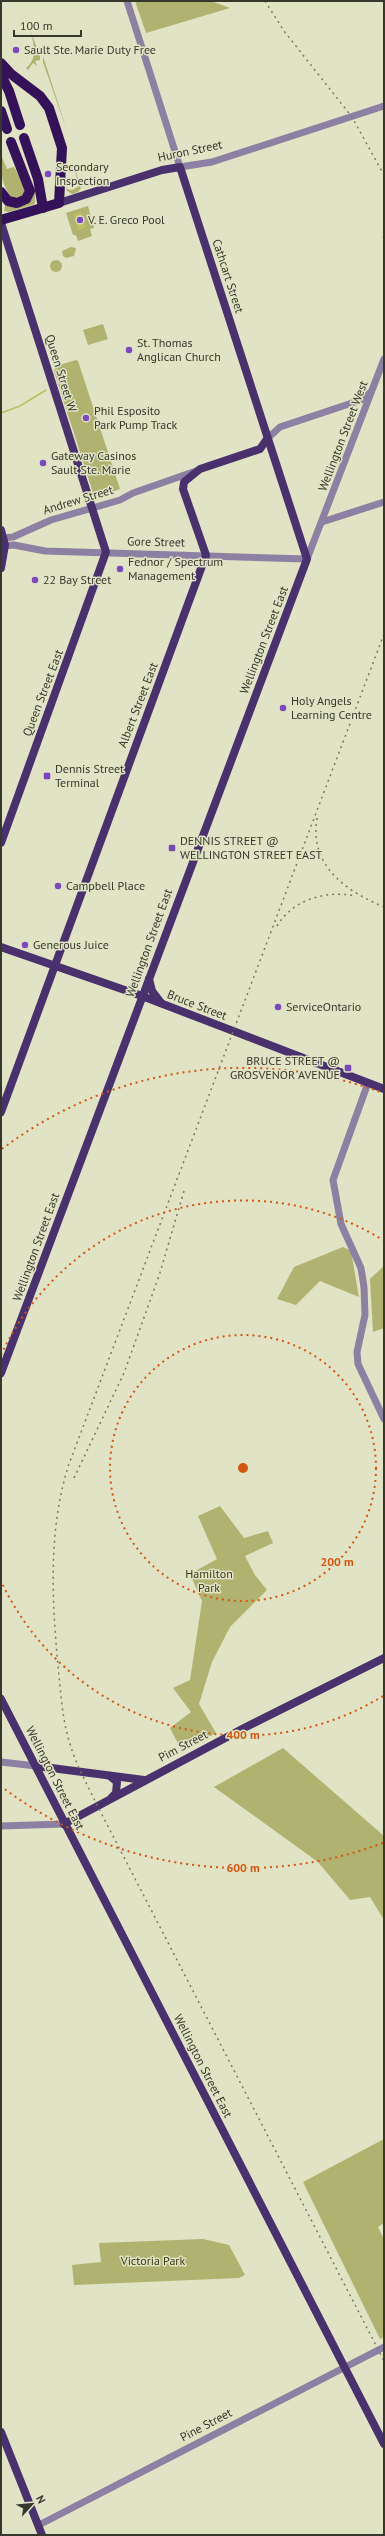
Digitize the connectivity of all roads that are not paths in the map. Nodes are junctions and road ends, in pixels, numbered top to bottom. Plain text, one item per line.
1 (127, 1) edge
2 (1, 63) edge
3 (1, 75) edge
4 (384, 106) edge
5 (1, 110) edge
6 (20, 126) dead end
7 (7, 130) dead end
8 (24, 138) dead end
9 (11, 142) dead end
10 (180, 167) junction
11 (1, 192) edge
12 (59, 203) junction
13 (43, 208) junction
14 (1, 222) edge
15 (384, 359) edge
16 (372, 390) junction
17 (356, 402) junction
18 (365, 413) junction
19 (260, 418) junction
20 (280, 426) junction
21 (267, 439) junction
22 (260, 449) junction
23 (272, 455) junction
24 (200, 469) junction
25 (180, 477) junction
26 (183, 489) junction
27 (384, 502) edge
28 (91, 508) junction
29 (322, 522) junction
30 (3, 540) edge
31 (106, 552) junction
32 (206, 554) junction
33 (307, 559) junction
34 (2, 563) edge
35 (1, 843) edge
36 (1, 947) edge
37 (56, 967) junction
38 (149, 978) junction
39 (142, 996) junction
40 (162, 1004) junction
41 (368, 1083) junction
42 (384, 1089) edge
43 (1, 1112) edge
44 (1, 1373) edge
45 (384, 1419) edge
46 (384, 1658) edge
47 (1, 1699) edge
48 (1, 1762) edge
49 (36, 1766) junction
50 (110, 1776) junction
51 (145, 1780) junction
52 (110, 1798) junction
53 (64, 1824) junction
54 (1, 1826) edge
55 (384, 2347) edge
56 (344, 2367) junction
57 (1, 2432) edge
58 (384, 2444) edge
59 (38, 2525) junction
60 (42, 2535) edge

1 - 10 street, Cathcart Street
2 - 12 highway
3 - 6 highway
4 - 10 street, Huron Street
5 - 7 highway
8 - 13 highway
9 - 11 highway
10 - 12 main road, Huron Street
10 - 19 main road, Cathcart Street
12 - 13 highway, Huron Street
13 - 14 highway, Huron Street
14 - 28 main road, Queen Street W
15 - 16 street, Wellington Street West
16 - 17 street
16 - 18 street, Wellington Street West
17 - 18 street
17 - 20 street
18 - 29 street, Wellington Street West
19 - 20 street
19 - 21 main road, Cathcart Street
20 - 21 street
21 - 22 main road
21 - 23 main road, Cathcart Street
22 - 23 main road
22 - 24 main road, Andrew Street
23 - 33 main road, Cathcart Street
24 - 25 street, Andrew Street
24 - 26 main road
25 - 26 street
25 - 28 street, Andrew Street
26 - 32 main road
27 - 29 street
28 - 30 street, Andrew Street
28 - 31 main road, Queen Street W
29 - 33 street, Wellington Street East
30 - 31 street, Gore Street
30 - 34 main road
31 - 32 street, Gore Street
31 - 35 main road, Queen Street East
32 - 33 street, Gore Street
32 - 37 main road, Albert Street East
33 - 38 main road, Wellington Street East
36 - 37 main road, Bruce Street
37 - 39 main road, Bruce Street
37 - 43 main road, Albert Street East
38 - 39 main road, Wellington Street East
38 - 40 main road
39 - 40 main road, Bruce Street
39 - 44 main road, Wellington Street East
40 - 41 main road, Bruce Street
41 - 42 main road, Bruce Street
41 - 45 street
46 - 51 main road, Pim Street
47 - 49 main road, Wellington Street East
48 - 49 street
49 - 50 main road
49 - 53 main road, Wellington Street East
50 - 51 main road
50 - 52 main road
51 - 52 main road, Pim Street
52 - 53 main road, Pim Street
53 - 54 street
53 - 56 main road, Wellington Street East
55 - 56 street, Pine Street
56 - 58 main road, Wellington Street East
56 - 59 street, Pine Street
57 - 59 main road
59 - 60 main road

